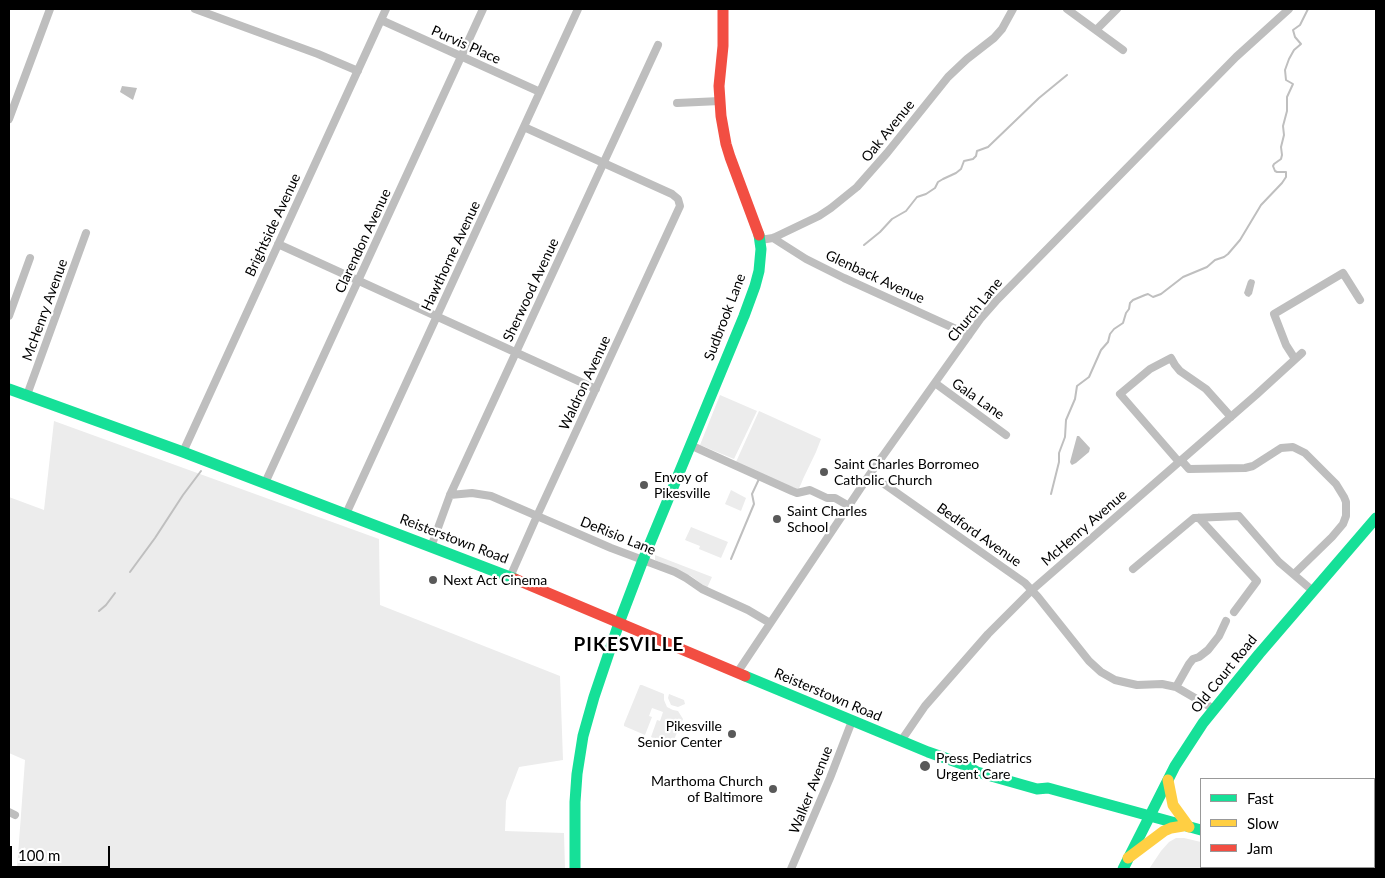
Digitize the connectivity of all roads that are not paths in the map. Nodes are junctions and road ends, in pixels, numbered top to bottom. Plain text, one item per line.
1 (50, 9) edge
2 (195, 9) edge
3 (386, 9) edge
4 (483, 9) edge
5 (578, 9) edge
6 (723, 9) edge
7 (1013, 9) edge
8 (1067, 9) edge
9 (1117, 9) edge
10 (1289, 9) edge
11 (380, 20) junction
12 (1096, 30) junction
13 (658, 45) dead end
14 (1123, 50) dead end
15 (461, 56) junction
16 (358, 71) junction
17 (540, 92) junction
18 (720, 101) junction
19 (677, 103) dead end
20 (9, 119) edge
21 (524, 127) junction
22 (604, 162) junction
23 (86, 233) dead end
24 (773, 238) junction
25 (760, 240) junction
26 (278, 244) junction
27 (30, 258) dead end
28 (358, 280) junction
29 (1360, 300) dead end
30 (9, 316) edge
31 (438, 316) junction
32 (968, 335) junction
33 (517, 352) junction
34 (1302, 353) dead end
35 (1295, 360) junction
36 (934, 384) junction
37 (9, 389) edge
38 (596, 389) junction
39 (26, 395) junction
40 (1231, 417) junction
41 (1006, 435) dead end
42 (690, 445) junction
43 (184, 452) junction
44 (1180, 461) junction
45 (870, 474) junction
46 (265, 483) junction
47 (450, 495) junction
48 (849, 506) junction
49 (346, 514) junction
50 (537, 516) junction
51 (1199, 518) junction
52 (1376, 518) edge
53 (430, 547) junction
54 (643, 560) junction
55 (1133, 569) dead end
56 (1294, 574) junction
57 (510, 577) junction
58 (1032, 590) junction
59 (1314, 591) junction
60 (1234, 612) dead end
61 (1226, 621) dead end
62 (619, 623) junction
63 (770, 623) junction
64 (737, 673) junction
65 (1176, 687) junction
66 (1214, 709) junction
67 (852, 721) junction
68 (901, 741) junction
69 (1168, 780) junction
70 (1150, 816) junction
71 (1187, 826) junction
72 (1200, 830) edge
73 (1128, 858) junction
74 (575, 869) edge
75 (791, 869) edge
76 (1122, 869) edge

1 - 20 street
2 - 16 street
3 - 11 street, Brightside Avenue
4 - 15 street, Clarendon Avenue
5 - 17 street, Hawthorne Avenue
6 - 18 main road, Sudbrook Lane
7 - 24 street, Oak Avenue
8 - 12 street
9 - 12 street
10 - 32 street, Church Lane
11 - 15 street, Purvis Place
11 - 16 street, Brightside Avenue
12 - 14 street
13 - 22 street, Sherwood Avenue
15 - 17 street, Purvis Place
15 - 28 street, Clarendon Avenue
16 - 26 street, Brightside Avenue
17 - 21 street, Hawthorne Avenue
18 - 19 street
18 - 25 main road, Sudbrook Lane
21 - 22 street
21 - 31 street, Hawthorne Avenue
22 - 33 street, Sherwood Avenue
22 - 38 street, Waldron Avenue
23 - 39 street, McHenry Avenue
24 - 25 street, Oak Avenue
24 - 32 street, Glenback Avenue
25 - 42 main road, Sudbrook Lane
26 - 28 street
26 - 43 street, Brightside Avenue
27 - 30 street
28 - 31 street
28 - 46 street, Clarendon Avenue
29 - 35 street
31 - 33 street
31 - 49 street, Hawthorne Avenue
32 - 36 street, Church Lane
33 - 38 street
33 - 47 street, Sherwood Avenue
34 - 35 street, McHenry Avenue
35 - 40 street, McHenry Avenue
36 - 41 street, Gala Lane
36 - 45 street, Church Lane
37 - 39 main road, Reisterstown Road
38 - 50 street, Waldron Avenue
39 - 43 main road, Reisterstown Road
40 - 44 street, McHenry Avenue
40 - 44 street
42 - 48 street
42 - 54 main road, Sudbrook Lane
43 - 46 main road, Reisterstown Road
44 - 56 street
44 - 58 street, McHenry Avenue
45 - 48 street, Church Lane
45 - 58 street, Bedford Avenue
46 - 49 main road, Reisterstown Road
47 - 50 street, DeRisio Lane
47 - 53 street, Sherwood Avenue
48 - 63 street, Church Lane
49 - 53 main road, Reisterstown Road
50 - 54 street, DeRisio Lane
50 - 57 street, Waldron Avenue
51 - 55 street
51 - 56 street
51 - 60 street
52 - 59 main road, Old Court Road
53 - 57 main road, Reisterstown Road
54 - 62 main road, Sudbrook Lane
54 - 63 street, DeRisio Lane
56 - 59 street
57 - 62 main road, Reisterstown Road
58 - 65 street, Bedford Avenue
58 - 68 street, McHenry Avenue
59 - 66 main road, Old Court Road
61 - 65 street
62 - 64 main road, Reisterstown Road
62 - 74 main road, Sudbrook Lane
63 - 64 street, Church Lane
64 - 67 main road, Reisterstown Road
65 - 66 street, Bedford Avenue
66 - 69 main road, Old Court Road
67 - 68 main road, Reisterstown Road
67 - 75 street, Walker Avenue
68 - 70 main road, Reisterstown Road
69 - 70 main road, Old Court Road
69 - 71 main road
70 - 71 main road, Reisterstown Road
70 - 73 main road, Old Court Road
71 - 72 main road, Reisterstown Road
71 - 73 main road
73 - 76 main road, Old Court Road

